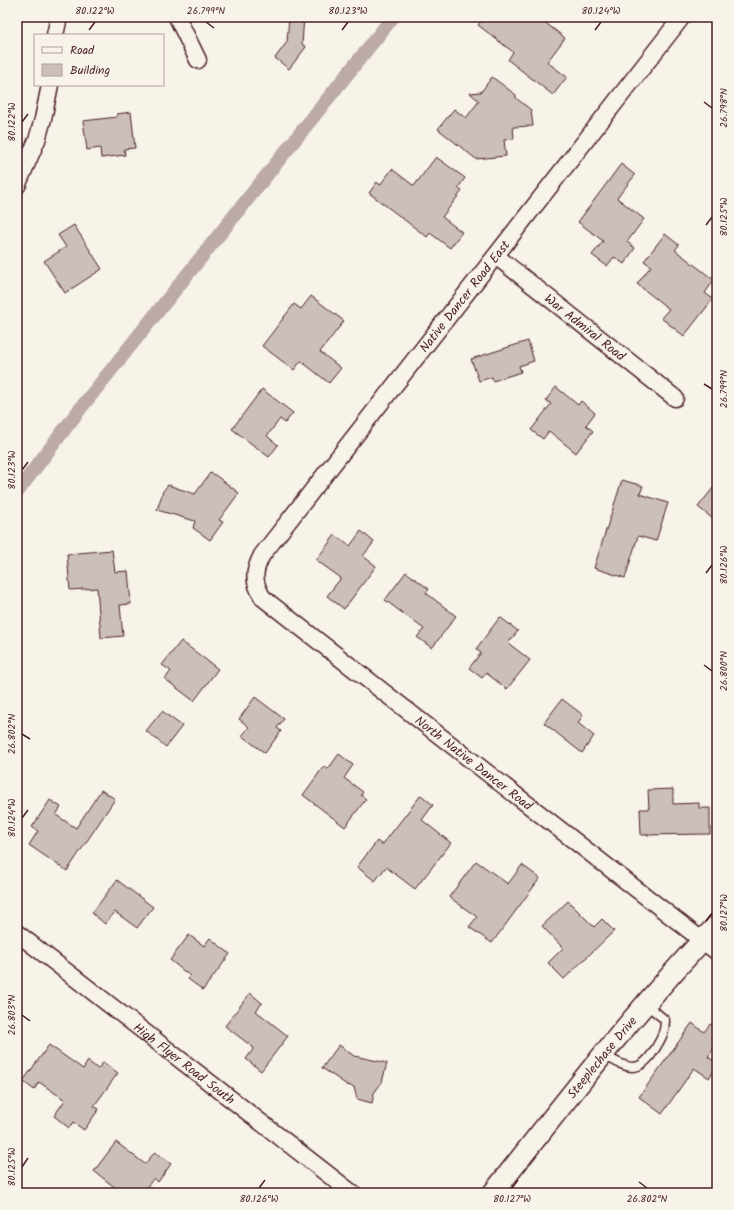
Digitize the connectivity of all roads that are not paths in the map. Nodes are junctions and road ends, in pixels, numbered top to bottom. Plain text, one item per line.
1 (59, 17) edge
2 (177, 17) edge
3 (682, 17) edge
4 (55, 34) edge
5 (198, 60) dead end
6 (50, 86) edge
7 (17, 186) edge
8 (496, 256) junction
9 (675, 398) dead end
10 (255, 579) joint
11 (717, 925) edge
12 (17, 933) edge
13 (710, 946) edge
14 (645, 1004) junction
15 (603, 1054) junction
16 (352, 1193) edge
17 (492, 1193) edge

1 - 4 street
2 - 5 street
3 - 8 street, Native Dancer Road East
6 - 7 street
8 - 9 street, War Admiral Road
8 - 10 street, Native Dancer Road East
10 - 13 street, North Native Dancer Road
11 - 13 street, Steeplechase Drive
12 - 16 street, High Flyer Road South
13 - 14 street, Steeplechase Drive
14 - 15 street, Steeplechase Drive
14 - 15 lane
15 - 17 street, Steeplechase Drive

